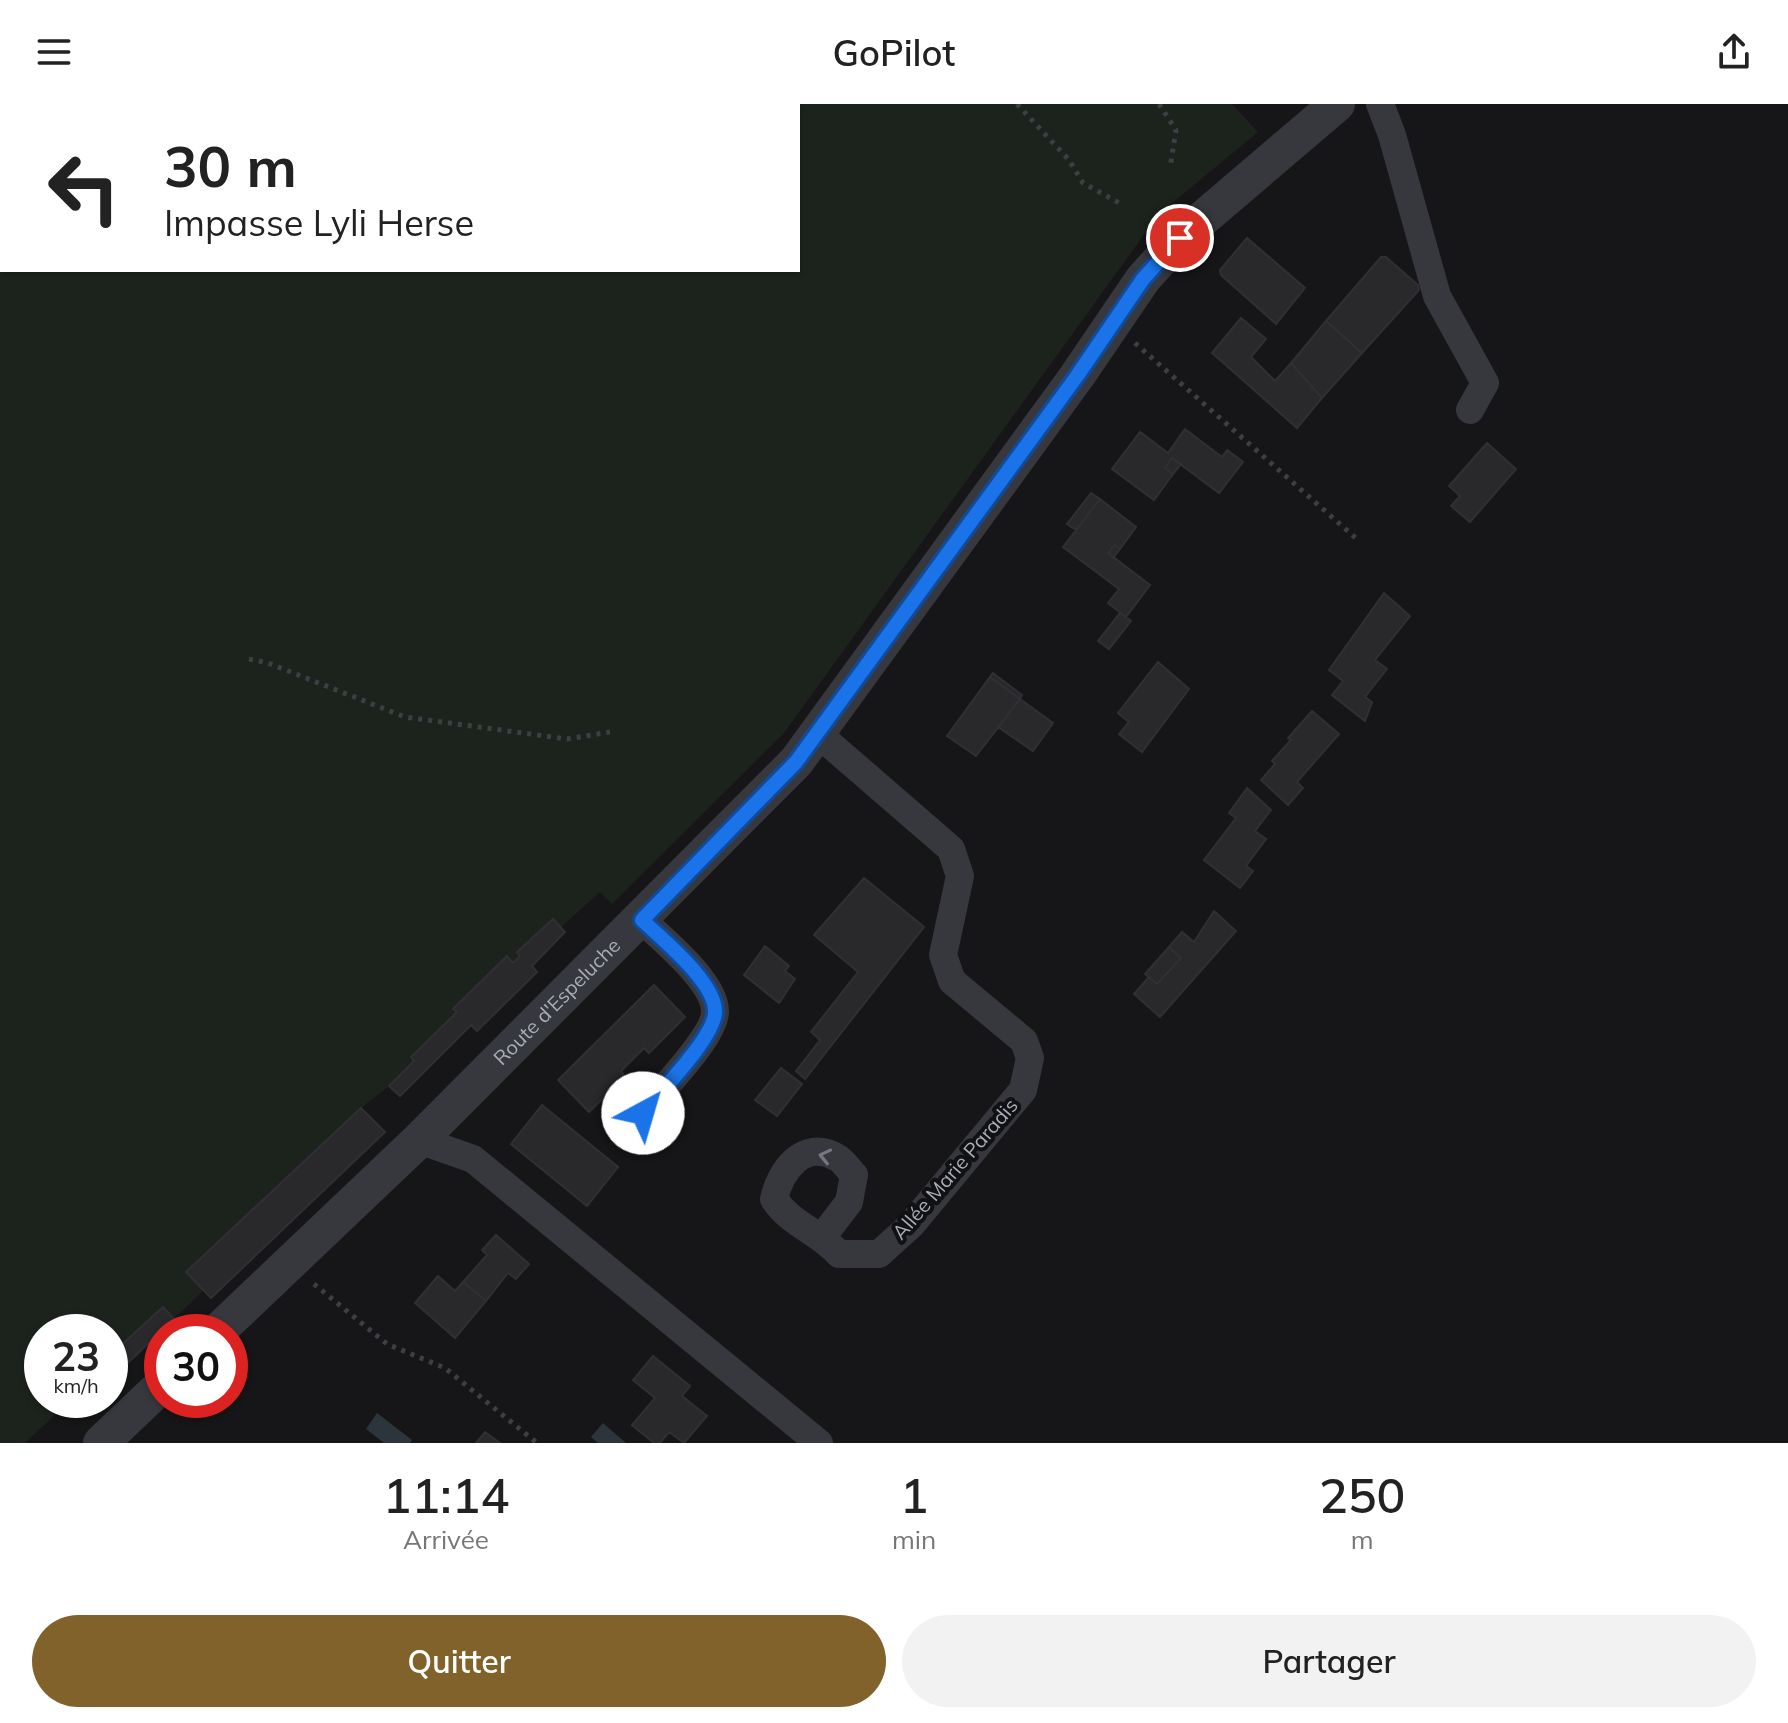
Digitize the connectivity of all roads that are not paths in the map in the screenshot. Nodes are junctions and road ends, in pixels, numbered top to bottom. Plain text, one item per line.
1 (1337, 104) edge
2 (1380, 104) edge
3 (1470, 410) dead end
4 (817, 733) junction
5 (642, 920) junction
6 (643, 1113) dead end
7 (419, 1140) junction
8 (823, 1236) dead end
9 (236, 1314) edge
10 (144, 1402) edge
11 (101, 1443) edge
12 (819, 1443) edge

1 - 4 street, Route d'Espeluche
2 - 3 street
4 - 5 street, Route d'Espeluche
4 - 8 street, Allée Marie Paradis
5 - 6 street
5 - 7 street, Route d'Espeluche
7 - 9 street, Route d'Espeluche
7 - 12 street
10 - 11 street

